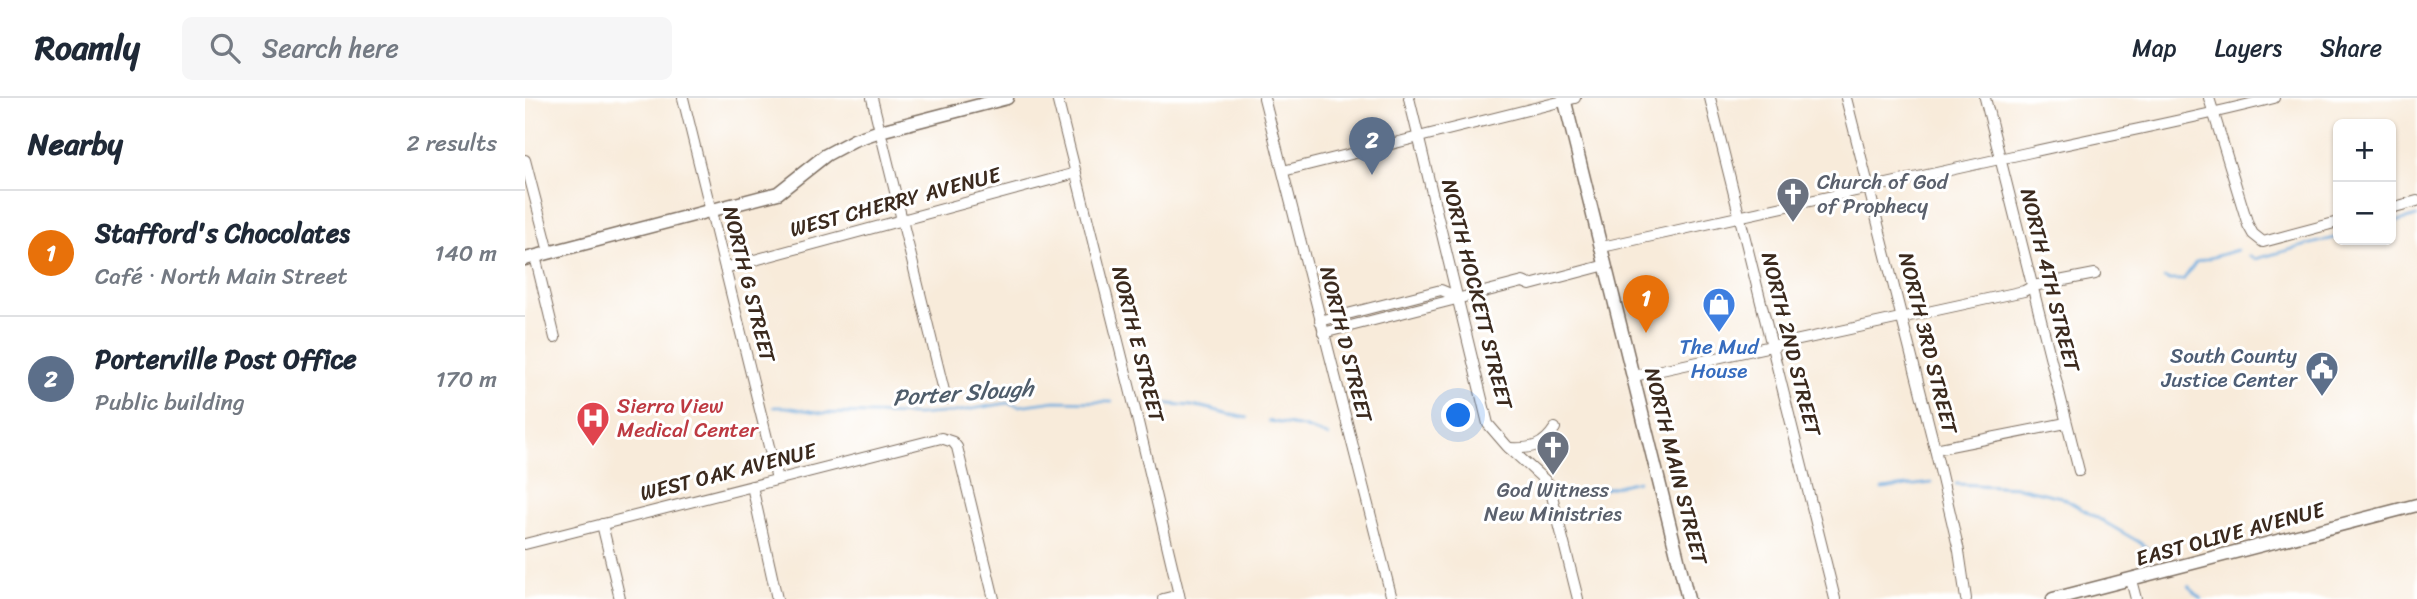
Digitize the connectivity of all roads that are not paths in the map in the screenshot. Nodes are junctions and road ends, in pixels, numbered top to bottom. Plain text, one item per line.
1 (683, 98) edge
2 (872, 98) edge
3 (1007, 98) edge
4 (1057, 98) edge
5 (1264, 98) edge
6 (1409, 98) edge
7 (1710, 98) edge
8 (1846, 98) edge
9 (1985, 98) edge
10 (2209, 98) edge
11 (2274, 98) edge
12 (1568, 99) edge
13 (2214, 114) junction
14 (880, 131) junction
15 (1419, 136) junction
16 (1999, 159) junction
17 (525, 160) edge
18 (1283, 171) junction
19 (1076, 173) junction
20 (1870, 189) junction
21 (2417, 201) edge
22 (2396, 207) edge
23 (711, 210) junction
24 (1741, 217) junction
25 (902, 219) junction
26 (2333, 223) edge
27 (1602, 247) junction
28 (549, 252) junction
29 (530, 257) edge
30 (1606, 265) junction
31 (725, 268) junction
32 (2095, 274) dead end
33 (2033, 286) junction
34 (1458, 298) junction
35 (1902, 317) junction
36 (1320, 321) junction
37 (1323, 333) junction
38 (555, 338) dead end
39 (1771, 346) junction
40 (1634, 376) junction
41 (946, 399) dead end
42 (2066, 423) junction
43 (1555, 428) dead end
44 (1509, 447) junction
45 (1935, 449) junction
46 (2079, 471) dead end
47 (777, 479) junction
48 (752, 486) junction
49 (2417, 505) edge
50 (601, 524) junction
51 (525, 544) edge
52 (2131, 580) junction
53 (1179, 597) edge
54 (620, 599) edge
55 (777, 599) edge
56 (994, 599) edge
57 (1163, 599) edge
58 (1392, 599) edge
59 (1578, 599) edge
60 (1688, 599) edge
61 (1835, 599) edge
62 (1966, 599) edge
63 (2053, 599) edge
64 (2136, 599) edge

1 - 23 street, NORTH G STREET
2 - 14 street
3 - 14 main road
4 - 19 street, NORTH E STREET
5 - 18 street, NORTH D STREET
6 - 15 street, NORTH HOCKETT STREET
7 - 24 street, NORTH 2ND STREET
8 - 20 street, NORTH 3RD STREET
9 - 16 street, NORTH 4TH STREET
10 - 13 street
11 - 13 street
12 - 15 street
12 - 27 main road, NORTH MAIN STREET
13 - 16 street
13 - 26 street
14 - 23 main road
14 - 25 street
15 - 18 street
15 - 34 street, NORTH HOCKETT STREET
16 - 20 street
16 - 33 street, NORTH 4TH STREET
17 - 28 street
18 - 36 street, NORTH D STREET
19 - 25 street, WEST CHERRY AVENUE
19 - 53 street, NORTH E STREET
20 - 24 street
20 - 35 street, NORTH 3RD STREET
21 - 22 street
23 - 28 main road
23 - 31 street, NORTH G STREET
24 - 27 street
24 - 39 street, NORTH 2ND STREET
25 - 31 street, WEST CHERRY AVENUE
25 - 41 street
27 - 30 main road, NORTH MAIN STREET
28 - 29 main road
29 - 38 street
30 - 34 street
30 - 40 main road, NORTH MAIN STREET
31 - 47 street, NORTH G STREET
32 - 33 street
33 - 35 street
33 - 42 street, NORTH 4TH STREET
34 - 36 street
34 - 37 street
34 - 44 street, NORTH HOCKETT STREET
35 - 39 street
35 - 45 street, NORTH 3RD STREET
36 - 37 street, NORTH D STREET
37 - 58 street, NORTH D STREET
39 - 40 street
39 - 61 street, NORTH 2ND STREET
40 - 60 main road, NORTH MAIN STREET
42 - 45 street
42 - 46 street, NORTH 4TH STREET
43 - 44 street
44 - 59 street, NORTH HOCKETT STREET
45 - 62 street, NORTH 3RD STREET
47 - 48 street, WEST OAK AVENUE
47 - 56 street, WEST OAK AVENUE
48 - 50 street, WEST OAK AVENUE
48 - 55 street
49 - 52 main road, EAST OLIVE AVENUE
50 - 51 street, WEST OAK AVENUE
50 - 54 street
52 - 63 main road, EAST OLIVE AVENUE
52 - 64 street
53 - 57 street

